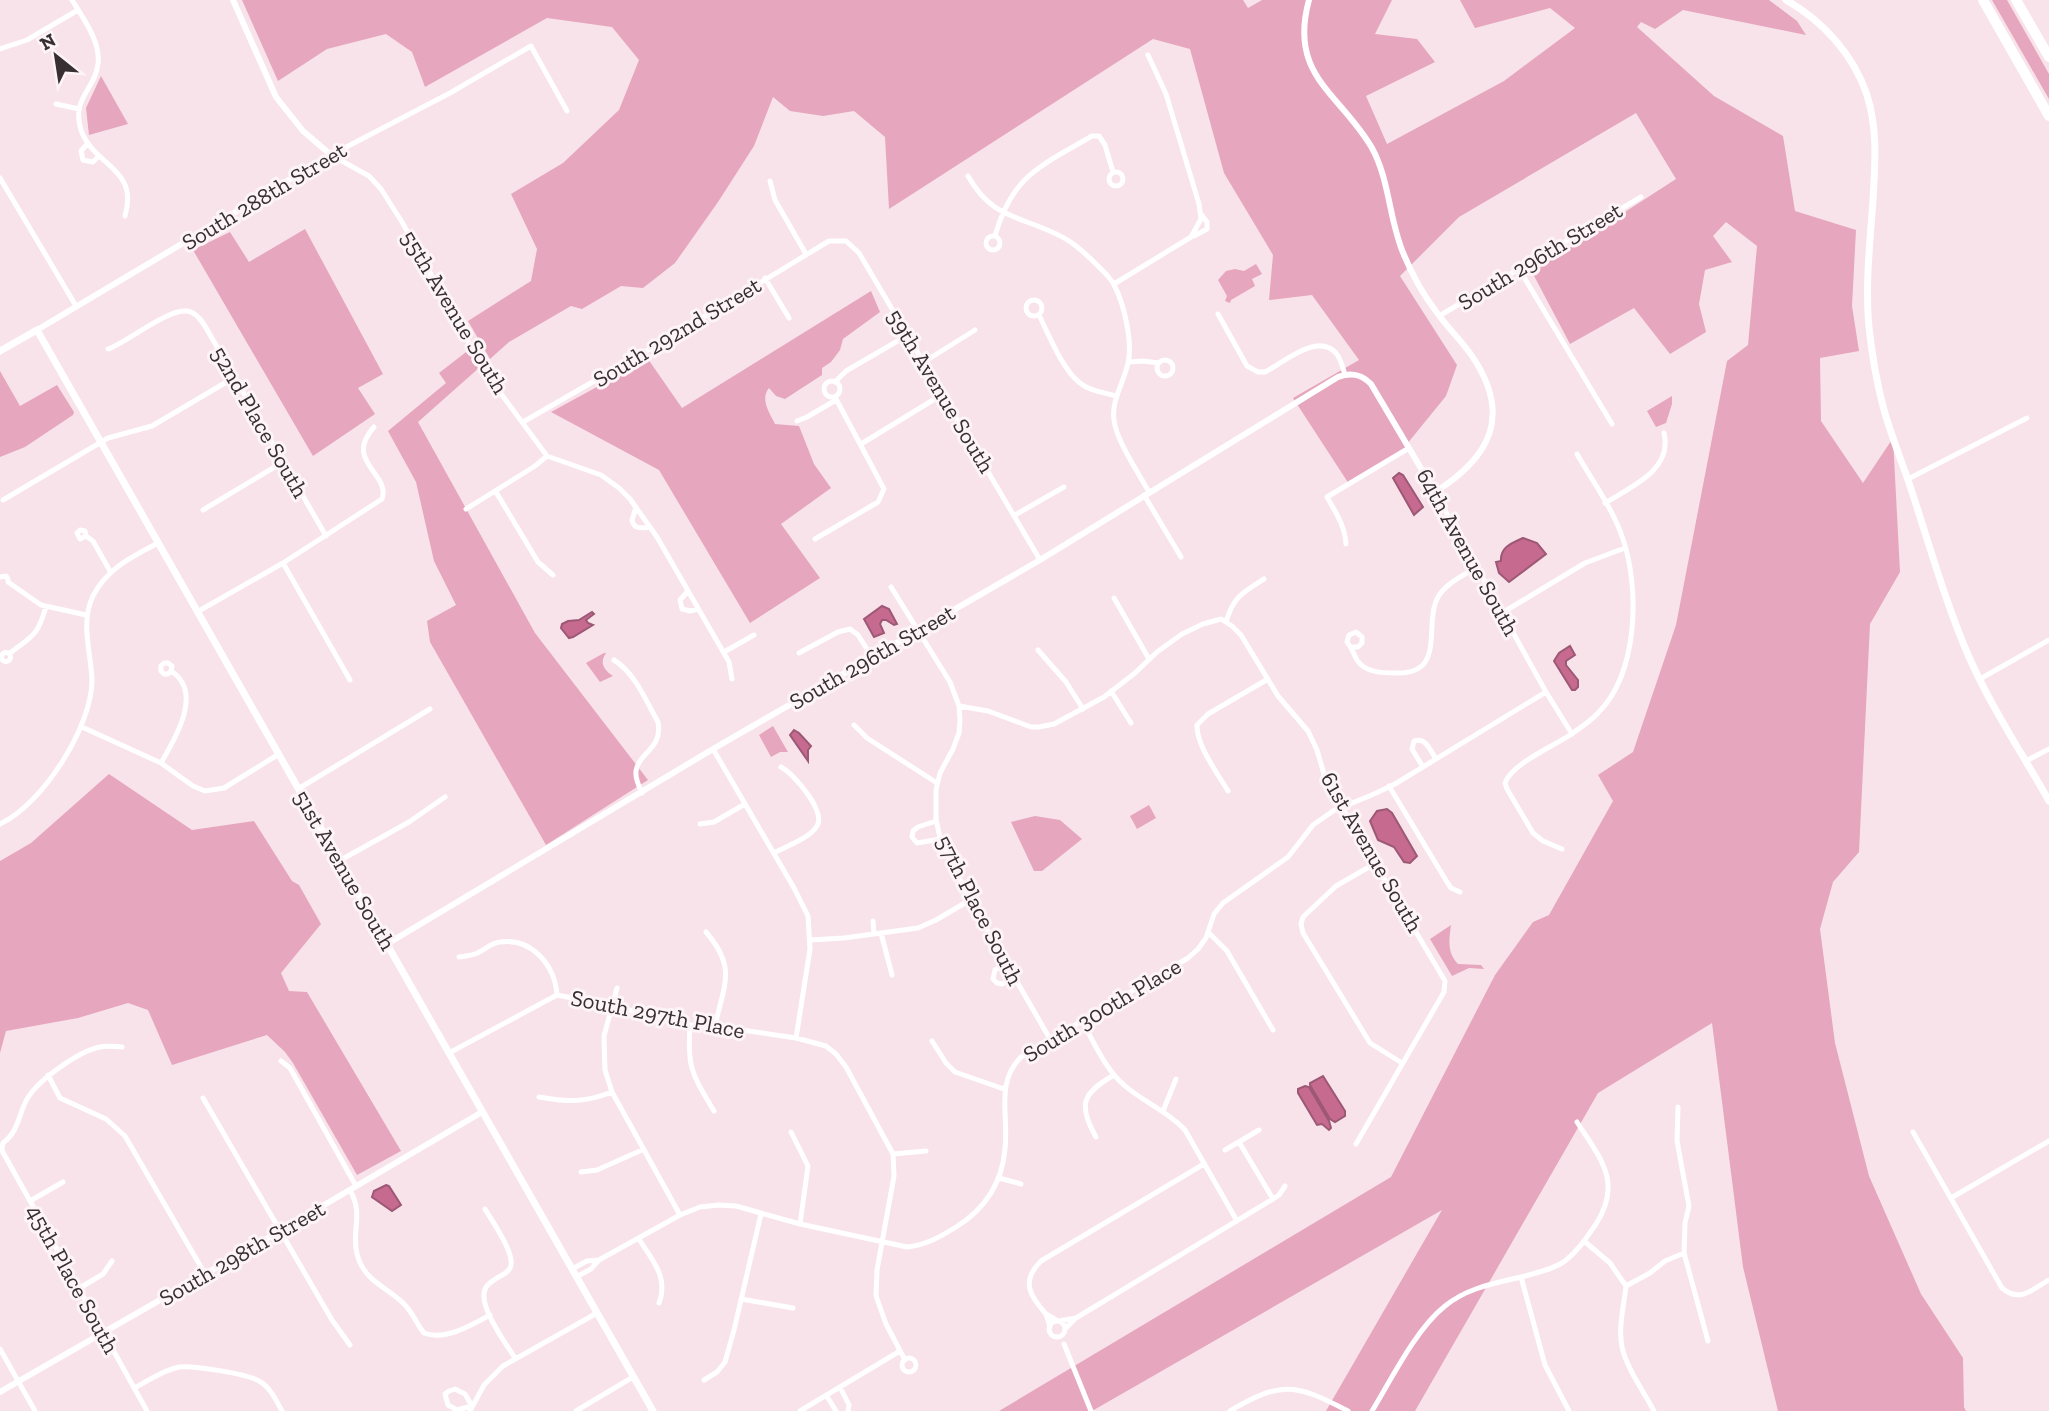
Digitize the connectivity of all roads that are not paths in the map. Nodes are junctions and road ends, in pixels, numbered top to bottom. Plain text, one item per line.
1 (72, 0) edge
2 (233, 0) edge
3 (1308, 0) edge
4 (1786, 0) edge
5 (1983, 0) edge
6 (2016, 0) edge
7 (78, 10) junction
8 (0, 49) edge
9 (1148, 55) dead end
10 (2049, 57) edge
11 (56, 104) dead end
12 (79, 109) junction
13 (567, 111) dead end
14 (2049, 116) edge
15 (88, 143) junction
16 (331, 155) junction
17 (99, 156) junction
18 (1114, 172) dead end
19 (968, 176) dead end
20 (0, 178) edge
21 (770, 181) dead end
22 (1641, 197) dead end
23 (1001, 212) junction
24 (1201, 213) junction
25 (125, 216) dead end
26 (995, 236) dead end
27 (1191, 237) junction
28 (830, 241) joint
29 (807, 254) junction
30 (1519, 269) junction
31 (765, 278) junction
32 (1114, 284) junction
33 (76, 306) junction
34 (1039, 314) dead end
35 (1218, 314) dead end
36 (1439, 316) junction
37 (789, 317) dead end
38 (37, 330) junction
39 (975, 330) dead end
40 (908, 335) junction
41 (108, 349) dead end
42 (0, 351) edge
43 (924, 362) junction
44 (1129, 362) junction
45 (1159, 363) dead end
46 (1345, 374) junction
47 (235, 377) junction
48 (835, 382) junction
49 (943, 394) junction
50 (1117, 396) junction
51 (835, 398) junction
52 (2027, 418) dead end
53 (797, 421) dead end
54 (523, 422) junction
55 (1612, 424) dead end
56 (374, 427) dead end
57 (1664, 433) dead end
58 (101, 442) junction
59 (861, 444) junction
60 (1409, 448) junction
61 (1577, 454) dead end
62 (547, 456) junction
63 (283, 462) junction
64 (1908, 479) junction
65 (1064, 487) dead end
66 (496, 492) junction
67 (1435, 492) junction
68 (1146, 494) junction
69 (3, 500) dead end
70 (1605, 503) junction
71 (636, 507) junction
72 (466, 509) dead end
73 (203, 510) dead end
74 (1015, 515) junction
75 (650, 527) junction
76 (86, 536) dead end
77 (326, 537) junction
78 (815, 539) dead end
79 (158, 543) junction
80 (1346, 544) dead end
81 (1625, 548) junction
82 (1181, 557) dead end
83 (1040, 560) junction
84 (283, 563) junction
85 (1476, 567) junction
86 (110, 571) junction
87 (553, 575) dead end
88 (0, 577) edge
89 (1264, 579) dead end
90 (8, 582) junction
91 (0, 584) edge
92 (891, 587) dead end
93 (688, 591) junction
94 (1114, 598) dead end
95 (46, 607) junction
96 (698, 609) junction
97 (197, 612) junction
98 (1502, 613) junction
99 (86, 615) junction
100 (1226, 622) junction
101 (919, 631) junction
102 (754, 635) dead end
103 (2049, 640) edge
104 (1353, 647) dead end
105 (1038, 650) dead end
106 (724, 652) junction
107 (799, 653) dead end
108 (9, 654) dead end
109 (872, 657) junction
110 (1149, 659) junction
111 (614, 660) dead end
112 (172, 670) dead end
113 (732, 679) dead end
114 (1268, 679) junction
115 (1980, 679) junction
116 (350, 680) dead end
117 (1111, 691) junction
118 (1546, 692) junction
119 (959, 706) junction
120 (430, 709) dead end
121 (1083, 709) junction
122 (1131, 723) dead end
123 (854, 724) dead end
124 (82, 727) junction
125 (1572, 734) junction
126 (713, 749) junction
127 (2049, 749) edge
128 (279, 754) junction
129 (1436, 759) junction
130 (2026, 761) junction
131 (161, 763) junction
132 (781, 766) dead end
133 (1423, 767) junction
134 (937, 783) junction
135 (1389, 786) junction
136 (298, 789) junction
137 (1228, 791) dead end
138 (642, 793) junction
139 (445, 797) dead end
140 (2049, 801) edge
141 (745, 804) junction
142 (1341, 808) junction
143 (936, 821) junction
144 (0, 824) edge
145 (700, 824) dead end
146 (941, 839) junction
147 (1562, 849) dead end
148 (774, 853) junction
149 (339, 861) junction
150 (1376, 863) junction
151 (1460, 892) dead end
152 (970, 900) junction
153 (873, 921) dead end
154 (706, 932) dead end
155 (1208, 932) junction
156 (877, 934) junction
157 (810, 940) junction
158 (387, 944) junction
159 (459, 957) dead end
160 (1007, 963) junction
161 (892, 975) dead end
162 (1015, 978) junction
163 (617, 988) dead end
164 (557, 995) junction
165 (613, 1006) junction
166 (1082, 1021) junction
167 (690, 1025) junction
168 (715, 1026) junction
169 (1273, 1030) dead end
170 (796, 1038) junction
171 (1050, 1039) junction
172 (932, 1041) dead end
173 (122, 1047) dead end
174 (449, 1053) junction
175 (281, 1061) dead end
176 (1402, 1063) junction
177 (48, 1075) junction
178 (1114, 1075) junction
179 (1176, 1079) dead end
180 (1004, 1089) junction
181 (612, 1092) junction
182 (539, 1097) dead end
183 (204, 1098) dead end
184 (1678, 1107) dead end
185 (714, 1111) dead end
186 (1163, 1111) junction
187 (482, 1112) junction
188 (1577, 1122) dead end
189 (1259, 1130) dead end
190 (790, 1132) dead end
191 (1913, 1132) dead end
192 (1096, 1137) dead end
193 (2049, 1141) edge
194 (1239, 1142) junction
195 (1356, 1144) dead end
196 (1, 1148) edge
197 (642, 1150) junction
198 (1225, 1150) dead end
199 (926, 1151) dead end
200 (893, 1154) junction
201 (1204, 1164) junction
202 (581, 1172) dead end
203 (999, 1178) junction
204 (63, 1182) dead end
205 (1021, 1184) dead end
206 (1285, 1186) dead end
207 (353, 1188) junction
208 (1951, 1198) junction
209 (1273, 1199) junction
210 (30, 1201) junction
211 (485, 1209) dead end
212 (761, 1214) junction
213 (680, 1215) junction
214 (1237, 1221) junction
215 (800, 1224) junction
216 (280, 1231) junction
217 (639, 1239) junction
218 (1584, 1241) junction
219 (883, 1242) junction
220 (1684, 1253) junction
221 (599, 1260) junction
222 (112, 1261) dead end
223 (572, 1269) junction
224 (205, 1274) junction
225 (576, 1277) junction
226 (1521, 1277) junction
227 (2049, 1280) edge
228 (1626, 1286) junction
229 (78, 1289) junction
230 (741, 1299) junction
231 (659, 1303) dead end
232 (793, 1308) dead end
233 (597, 1313) junction
234 (1046, 1314) junction
235 (490, 1315) junction
236 (1076, 1318) junction
237 (1059, 1321) junction
238 (1050, 1326) junction
239 (1065, 1330) junction
240 (102, 1333) junction
241 (1055, 1337) junction
242 (1708, 1341) dead end
243 (1063, 1344) junction
244 (350, 1345) dead end
245 (0, 1349) edge
246 (900, 1351) junction
247 (515, 1359) junction
248 (905, 1360) dead end
249 (633, 1377) junction
250 (704, 1380) dead end
251 (18, 1382) junction
252 (840, 1387) junction
253 (134, 1388) junction
254 (0, 1392) edge
255 (826, 1395) junction
256 (471, 1408) edge
257 (35, 1411) edge
258 (147, 1411) edge
259 (282, 1411) edge
260 (481, 1411) edge
261 (577, 1411) edge
262 (653, 1411) edge
263 (800, 1411) edge
264 (836, 1411) edge
265 (848, 1411) edge
266 (1091, 1411) edge
267 (1230, 1411) edge
268 (1348, 1411) edge
269 (1372, 1411) edge
270 (1569, 1411) edge
271 (1654, 1411) edge

1 - 7 street
2 - 16 street, 55th Avenue South
3 - 36 street
4 - 64 main road
5 - 14 highway
6 - 10 highway
7 - 8 street
7 - 12 street
9 - 24 street
11 - 12 street
12 - 15 street
13 - 16 street, South 288th Street
15 - 17 street
15 - 17 street
16 - 33 street, South 288th Street
16 - 54 street, 55th Avenue South
17 - 25 street
18 - 23 street
19 - 23 street
20 - 33 street
21 - 29 street
22 - 30 street, South 296th Street
23 - 26 street
23 - 32 street
24 - 27 street
24 - 27 street
27 - 32 street
28 - 29 street, South 292nd Street
28 - 40 street, 59th Avenue South
29 - 31 street, South 292nd Street
30 - 36 street, South 296th Street
30 - 55 street
31 - 37 street
31 - 54 street, South 292nd Street
32 - 44 street
33 - 38 street, South 288th Street
34 - 50 street
35 - 46 street
36 - 67 street
38 - 42 main road, South 288th Street
38 - 58 main road, 51st Avenue South
39 - 43 street
40 - 43 street, 59th Avenue South
40 - 48 street
41 - 47 street, 52nd Place South
43 - 49 street, 59th Avenue South
44 - 45 street
44 - 50 street
46 - 60 street, 64th Avenue South
46 - 68 street, South 296th Street
47 - 58 street
47 - 63 street, 52nd Place South
48 - 51 street
48 - 51 street
49 - 59 street
49 - 74 street, 59th Avenue South
50 - 68 street
51 - 53 street
51 - 59 street
52 - 64 street
54 - 62 street, 55th Avenue South
56 - 77 street
57 - 70 street
58 - 69 street
58 - 79 main road, 51st Avenue South
59 - 78 street
60 - 67 street, 64th Avenue South
60 - 80 street
61 - 70 street
62 - 66 street
62 - 71 street
63 - 73 street
63 - 77 street, 52nd Place South
64 - 115 main road
65 - 74 street
66 - 72 street
66 - 87 street
67 - 85 street, 64th Avenue South
68 - 82 street
68 - 83 street, South 296th Street
70 - 81 street
71 - 75 street
71 - 75 street
74 - 83 street, 59th Avenue South
75 - 93 street
76 - 86 street
77 - 84 street
79 - 86 street
79 - 97 main road, 51st Avenue South
81 - 98 street
81 - 125 street
83 - 101 street, South 296th Street
84 - 97 street
84 - 116 street
85 - 98 street, 64th Avenue South
85 - 104 street
86 - 99 street
88 - 90 street
89 - 100 street
90 - 91 street
90 - 95 street
92 - 101 street, 57th Place South
93 - 96 street
93 - 96 street
94 - 110 street
95 - 99 street
95 - 108 street
96 - 106 street
97 - 128 main road, 51st Avenue South
98 - 118 street, 64th Avenue South
99 - 124 street
100 - 110 street
100 - 114 street, 61st Avenue South
101 - 109 street, South 296th Street
101 - 119 street, 57th Place South
102 - 106 street
103 - 115 street
105 - 121 street
106 - 113 street
107 - 109 street
109 - 126 street, South 296th Street
110 - 117 street
111 - 138 street
112 - 131 street
114 - 137 street
114 - 142 street, 61st Avenue South
115 - 130 main road
117 - 121 street
117 - 122 street
118 - 125 street, 64th Avenue South
118 - 129 street, South 300th Place
119 - 121 street
119 - 134 street, 57th Place South
120 - 136 street
123 - 134 street
124 - 131 street
124 - 144 street
125 - 147 street
126 - 138 street, South 296th Street
126 - 141 street
127 - 130 street
128 - 131 street
128 - 136 main road, 51st Avenue South
129 - 133 street, South 300th Place
129 - 133 street
130 - 140 main road
132 - 148 street
133 - 135 street, South 300th Place
134 - 143 street, 57th Place South
135 - 142 street, South 300th Place
135 - 151 street
136 - 149 main road, 51st Avenue South
138 - 158 street, South 296th Street
139 - 149 street
141 - 145 street
141 - 148 street
142 - 150 street, 61st Avenue South
142 - 155 street, South 300th Place
143 - 146 street, 57th Place South
143 - 146 street
146 - 152 street, 57th Place South
148 - 157 street
149 - 158 main road, 51st Avenue South
150 - 176 street, 61st Avenue South
150 - 176 street
152 - 156 street
152 - 160 street, 57th Place South
153 - 156 street
154 - 168 street
155 - 166 street, South 300th Place
155 - 169 street
156 - 157 street
156 - 161 street
157 - 170 street
158 - 174 main road, 51st Avenue South
159 - 164 street
160 - 162 street, 57th Place South
160 - 162 street
162 - 171 street, 57th Place South
163 - 165 street
164 - 165 street, South 297th Place
164 - 174 street, South 297th Place
165 - 167 street, South 297th Place
165 - 181 street
166 - 171 street, South 300th Place
166 - 178 street
167 - 168 street, South 297th Place
167 - 185 street
168 - 170 street, South 297th Place
170 - 200 street, South 297th Place
171 - 180 street, South 300th Place
172 - 180 street
173 - 177 street
174 - 187 main road, 51st Avenue South
175 - 207 street
176 - 195 street
177 - 196 street
177 - 224 street
178 - 186 street
178 - 192 street
179 - 186 street
180 - 203 street, South 300th Place
181 - 182 street
181 - 197 street
183 - 216 street
184 - 220 street
186 - 201 street
187 - 207 street, South 298th Street
187 - 223 main road, 51st Avenue South
188 - 218 street
189 - 194 street
190 - 215 street
191 - 208 street
193 - 208 street
194 - 198 street
194 - 209 street
196 - 210 street, 45th Place South
197 - 202 street
197 - 213 street
199 - 200 street
200 - 219 street
201 - 214 street
201 - 234 street
203 - 205 street
203 - 219 street, South 300th Place
204 - 210 street
206 - 209 street
207 - 216 street, South 298th Street
207 - 235 street
208 - 227 street
209 - 214 street
210 - 229 street, 45th Place South
211 - 235 street
212 - 213 street, South 300th Place
212 - 215 street, South 300th Place
212 - 230 street
213 - 217 street, South 300th Place
214 - 236 street
215 - 219 street, South 300th Place
216 - 224 street, South 298th Street
216 - 244 street
217 - 221 street, South 300th Place
217 - 231 street
218 - 226 street
218 - 228 street
219 - 246 street
220 - 228 street
220 - 242 street
221 - 223 street, South 300th Place
221 - 225 street, South 300th Place
222 - 229 street
223 - 225 main road, 51st Avenue South
224 - 240 street, South 298th Street
225 - 233 main road, 51st Avenue South
226 - 269 street
226 - 270 street
228 - 271 street
229 - 240 street, 45th Place South
230 - 232 street
230 - 250 street
233 - 247 street
233 - 249 main road, 51st Avenue South
234 - 237 street
234 - 238 street
235 - 247 street
236 - 237 street
236 - 239 street
237 - 238 street
237 - 239 street
238 - 241 street
239 - 241 street
239 - 243 street
240 - 251 street, South 298th Street
240 - 253 street, 45th Place South
241 - 243 street
243 - 266 street
245 - 251 street
246 - 248 street
246 - 252 street
247 - 256 street
249 - 261 street
249 - 262 main road, 51st Avenue South
251 - 254 street, South 298th Street
251 - 257 street
252 - 255 street
252 - 265 street
253 - 258 street, 45th Place South
253 - 259 street
255 - 263 street
255 - 264 street
256 - 256 street
256 - 260 street
267 - 268 street

